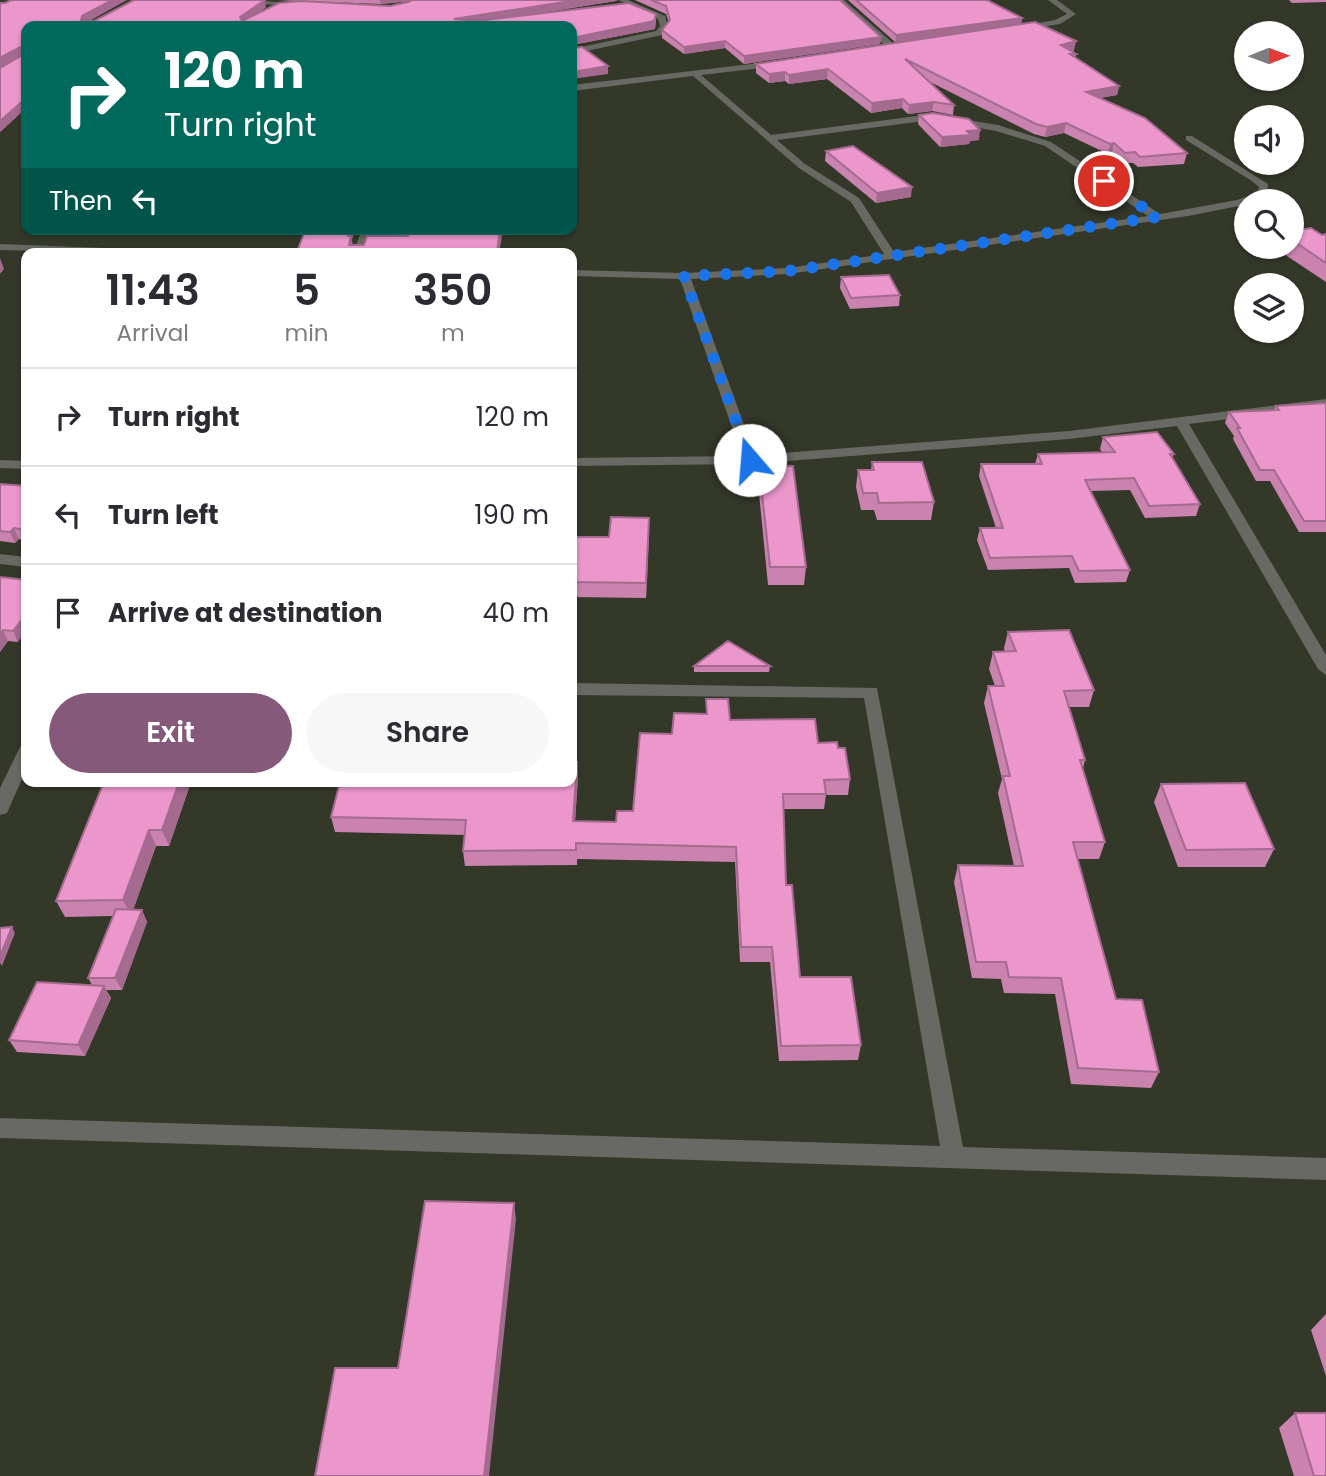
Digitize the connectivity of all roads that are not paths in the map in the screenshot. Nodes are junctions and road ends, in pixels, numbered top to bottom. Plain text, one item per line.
1 (219, 0) edge
2 (622, 0) edge
3 (839, 0) edge
4 (1052, 0) edge
5 (1060, 3) edge
6 (281, 4) junction
7 (632, 4) junction
8 (306, 5) edge
9 (610, 8) edge
10 (269, 12) edge
11 (1009, 31) edge
12 (904, 44) edge
13 (891, 46) junction
14 (878, 48) edge
15 (577, 51) edge
16 (786, 62) edge
17 (696, 76) junction
18 (577, 88) edge
19 (770, 138) junction
20 (1189, 138) dead end
21 (1157, 217) junction
22 (0, 247) edge
23 (26, 248) edge
24 (891, 256) junction
25 (577, 273) edge
26 (684, 276) junction
27 (1326, 403) edge
28 (1181, 421) junction
29 (750, 460) junction
30 (577, 462) edge
31 (0, 464) edge
32 (21, 465) edge
33 (0, 559) edge
34 (21, 561) edge
35 (1326, 669) edge
36 (577, 688) edge
37 (21, 761) edge
38 (3, 797) edge
39 (0, 1128) edge
40 (954, 1159) junction
41 (1326, 1169) edge

1 - 6 street
2 - 7 street
3 - 13 street
4 - 5 street
5 - 11 street
6 - 8 street
6 - 10 street
7 - 9 street
7 - 15 street
12 - 13 street
13 - 14 street
16 - 17 street
17 - 18 street
17 - 19 street
19 - 21 street
19 - 24 street
20 - 21 street
21 - 24 street
22 - 23 street
24 - 26 street
25 - 26 street
26 - 29 street
27 - 28 street
28 - 29 street
28 - 35 street
29 - 30 street
31 - 32 street
33 - 34 street
36 - 40 street
37 - 38 street
39 - 40 street
40 - 41 street

